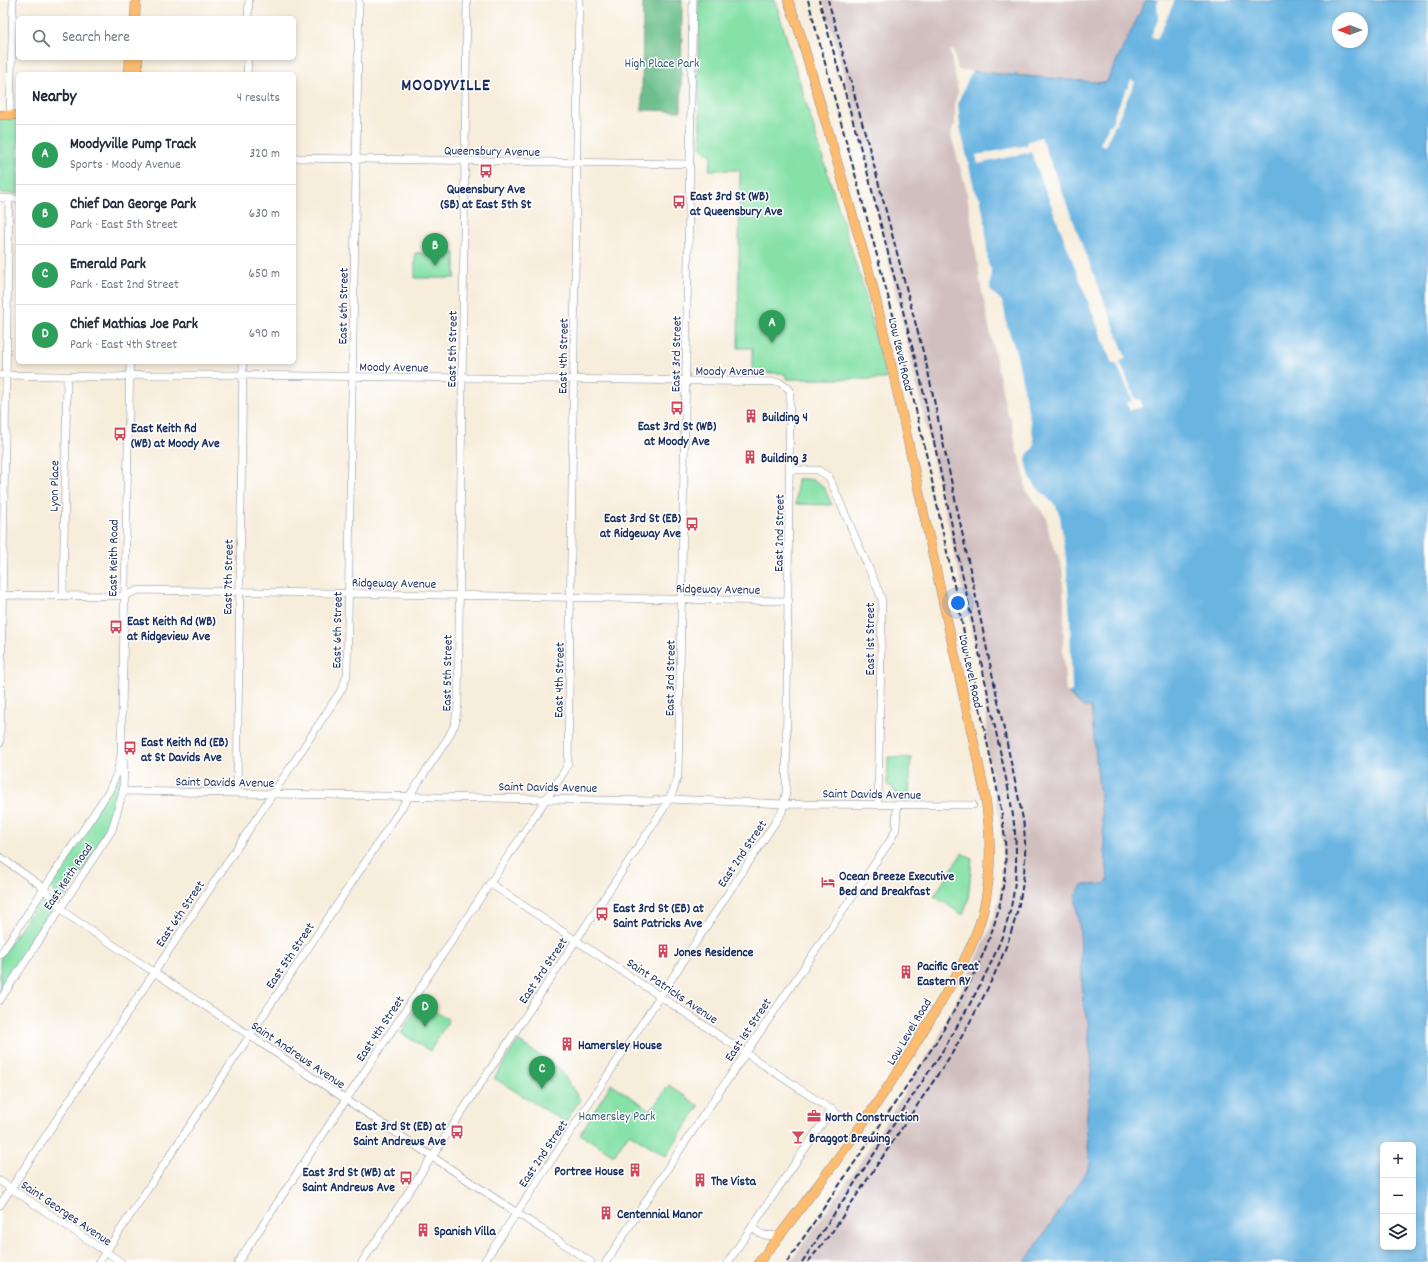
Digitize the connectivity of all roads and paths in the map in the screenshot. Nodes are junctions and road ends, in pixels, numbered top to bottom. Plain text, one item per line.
1 (13, 0) edge
2 (136, 0) edge
3 (249, 0) edge
4 (359, 0) edge
5 (467, 0) edge
6 (579, 0) edge
7 (693, 0) edge
8 (788, 0) edge
9 (794, 0) edge
10 (136, 16) edge
11 (248, 16) edge
12 (800, 33) junction
13 (130, 60) edge
14 (138, 60) edge
15 (248, 60) edge
16 (129, 72) edge
17 (138, 72) edge
18 (248, 72) edge
19 (0, 115) edge
20 (14, 115) edge
21 (296, 158) edge
22 (356, 159) junction
23 (465, 161) junction
24 (577, 164) junction
25 (690, 164) junction
26 (0, 198) edge
27 (9, 199) junction
28 (16, 199) edge
29 (130, 364) edge
30 (243, 364) edge
31 (4, 376) edge
32 (129, 376) junction
33 (243, 376) junction
34 (67, 377) junction
35 (352, 377) junction
36 (462, 378) junction
37 (574, 380) junction
38 (686, 382) junction
39 (787, 388) joint
40 (790, 470) junction
41 (239, 592) junction
42 (349, 594) junction
43 (1, 595) edge
44 (63, 595) junction
45 (124, 596) junction
46 (459, 596) junction
47 (570, 597) junction
48 (682, 599) junction
49 (789, 601) junction
50 (0, 743) edge
51 (121, 755) junction
52 (123, 791) junction
53 (236, 793) junction
54 (273, 794) junction
55 (409, 796) junction
56 (547, 798) junction
57 (669, 799) junction
58 (785, 804) junction
59 (878, 804) junction
60 (897, 806) junction
61 (973, 806) dead end
62 (0, 857) edge
63 (491, 884) junction
64 (44, 889) junction
65 (61, 908) junction
66 (577, 940) junction
67 (0, 955) edge
68 (154, 972) junction
69 (660, 996) junction
70 (0, 1000) edge
71 (250, 1036) junction
72 (746, 1053) junction
73 (345, 1099) junction
74 (832, 1109) junction
75 (842, 1117) dead end
76 (432, 1157) junction
77 (0, 1181) edge
78 (11, 1188) junction
79 (0, 1204) edge
80 (517, 1213) junction
81 (752, 1226) junction
82 (780, 1235) junction
83 (106, 1252) junction
84 (99, 1262) edge
85 (121, 1262) edge
86 (238, 1262) edge
87 (362, 1262) edge
88 (484, 1262) edge
89 (591, 1262) edge
90 (606, 1262) edge
91 (728, 1262) edge
92 (759, 1262) edge

1 - 20 street
2 - 10 main road
3 - 11 street
4 - 22 street, East 6th Street
5 - 23 street, East 5th Street
6 - 24 street, East 4th Street
7 - 25 street, East 3rd Street
8 - 12 main road, Low Level Road
9 - 12 main road, Low Level Road
12 - 82 main road, Low Level Road
13 - 16 main road
14 - 17 main road
15 - 18 street
19 - 20 main road
21 - 22 street, Queensbury Avenue
22 - 23 street, Queensbury Avenue
22 - 35 street, East 6th Street
23 - 24 street, Queensbury Avenue
23 - 36 street, East 5th Street
24 - 25 street, Queensbury Avenue
24 - 37 street, East 4th Street
25 - 38 street, East 3rd Street
26 - 27 street
27 - 28 street
27 - 31 street
29 - 32 street, East Keith Road
30 - 33 street, East 7th Street
31 - 34 street, Moody Avenue
31 - 43 street
32 - 33 street, Moody Avenue
32 - 34 street, Moody Avenue
32 - 45 street, East Keith Road
33 - 35 street, Moody Avenue
33 - 41 street, East 7th Street
34 - 44 street, Lyon Place
35 - 36 street, Moody Avenue
35 - 42 street, East 6th Street
36 - 37 street, Moody Avenue
36 - 46 street, East 5th Street
37 - 38 street, Moody Avenue
37 - 47 street, East 4th Street
38 - 39 street, Moody Avenue
38 - 48 street, East 3rd Street
39 - 40 street, East 2nd Street
40 - 49 street, East 2nd Street
40 - 59 street, East 1st Street
41 - 42 street, Ridgeway Avenue
41 - 45 street, Ridgeway Avenue
41 - 53 street, East 7th Street
42 - 46 street, Ridgeway Avenue
42 - 54 street, East 6th Street
43 - 44 street, Ridgeway Avenue
43 - 50 street
44 - 45 street, Ridgeway Avenue
45 - 51 street, East Keith Road
46 - 47 street, Ridgeway Avenue
46 - 55 street, East 5th Street
47 - 48 street, Ridgeway Avenue
47 - 56 street, East 4th Street
48 - 49 street, Ridgeway Avenue
48 - 57 street, East 3rd Street
49 - 58 street, East 2nd Street
51 - 52 street, East Keith Road
51 - 64 street, East Keith Road
52 - 53 street, Saint Davids Avenue
52 - 65 street, East Keith Road
53 - 54 street, Saint Davids Avenue
54 - 55 street, Saint Davids Avenue
54 - 68 street, East 6th Street
55 - 56 street, Saint Davids Avenue
55 - 71 street, East 5th Street
56 - 57 street, Saint Davids Avenue
56 - 63 street, East 4th Street
57 - 58 street, Saint Davids Avenue
57 - 66 street, East 3rd Street
58 - 59 street, Saint Davids Avenue
58 - 69 street, East 2nd Street
59 - 60 street, Saint Davids Avenue
60 - 61 street, Saint Davids Avenue
60 - 72 street, East 1st Street
62 - 64 street, Saint Andrews Avenue
63 - 66 street, Saint Patricks Avenue
63 - 73 street, East 4th Street
64 - 65 street, Saint Andrews Avenue
64 - 67 street, East Keith Road
65 - 68 street, Saint Andrews Avenue
65 - 70 street, East Keith Road
66 - 69 street, Saint Patricks Avenue
66 - 76 street, East 3rd Street
68 - 71 street, Saint Andrews Avenue
68 - 78 street, East 6th Street
69 - 72 street, Saint Patricks Avenue
69 - 80 street, East 2nd Street
71 - 73 street, Saint Andrews Avenue
71 - 83 street, East 5th Street
72 - 74 street, Saint Patricks Avenue
72 - 90 street, East 1st Street
73 - 76 street, Saint Andrews Avenue
73 - 86 street, East 4th Street
74 - 75 street, Saint Patricks Avenue
74 - 81 street
76 - 80 street, Saint Andrews Avenue
76 - 87 street, East 3rd Street
77 - 78 street, Saint Georges Avenue
78 - 79 street, East 6th Street
78 - 83 street, Saint Georges Avenue
80 - 88 street, East 2nd Street
80 - 89 street, Saint Andrews Avenue
81 - 82 street
81 - 91 street
82 - 92 main road, Low Level Road
83 - 84 street, East 5th Street
83 - 85 street, Saint Georges Avenue

